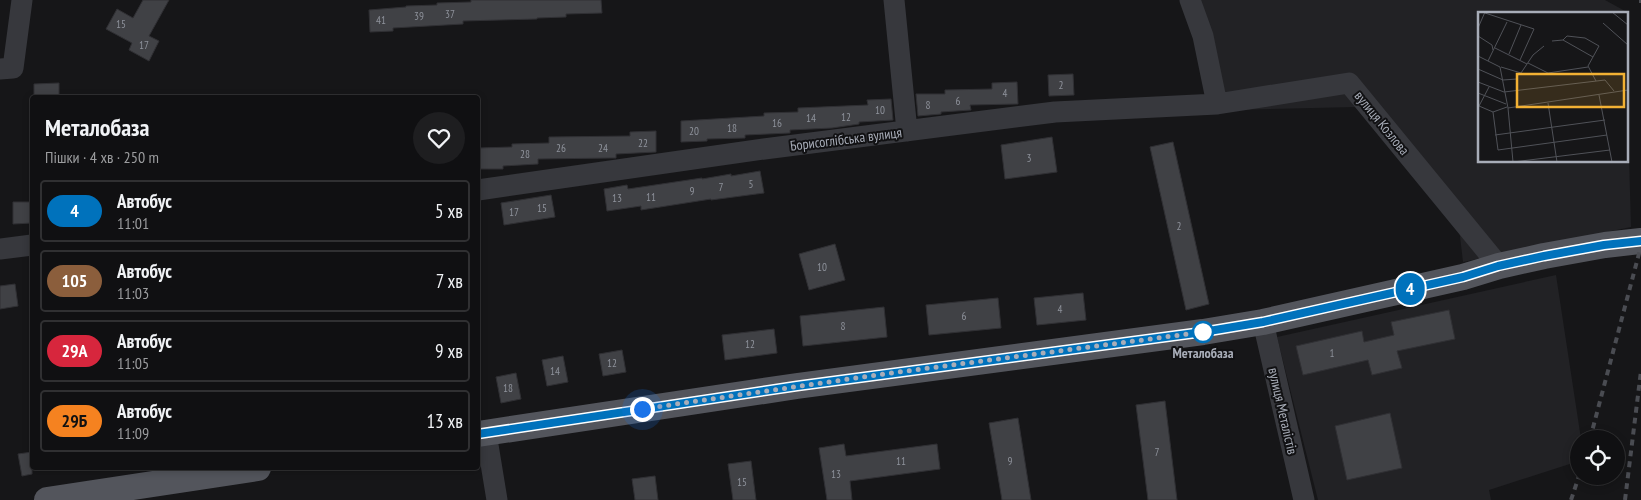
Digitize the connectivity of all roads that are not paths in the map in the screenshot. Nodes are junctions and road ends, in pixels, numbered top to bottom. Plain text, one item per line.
1 (22, 0) edge
2 (894, 0) edge
3 (1190, 0) edge
4 (0, 69) edge
5 (1217, 104) junction
6 (907, 131) junction
7 (480, 190) edge
8 (1641, 241) edge
9 (30, 245) edge
10 (0, 249) edge
11 (1498, 266) junction
12 (1263, 322) junction
13 (482, 433) edge
14 (245, 470) edge
15 (47, 500) edge
16 (497, 500) edge
17 (1304, 500) edge

1 - 4 street
2 - 6 street
3 - 5 street
5 - 6 street, Борисоглібська вулиця
5 - 11 street, вулиця Козлова
6 - 7 street, Борисоглібська вулиця
8 - 11 main road
9 - 10 street
11 - 12 main road
12 - 13 main road
12 - 17 street, вулиця Металістів
13 - 16 street
14 - 15 main road

